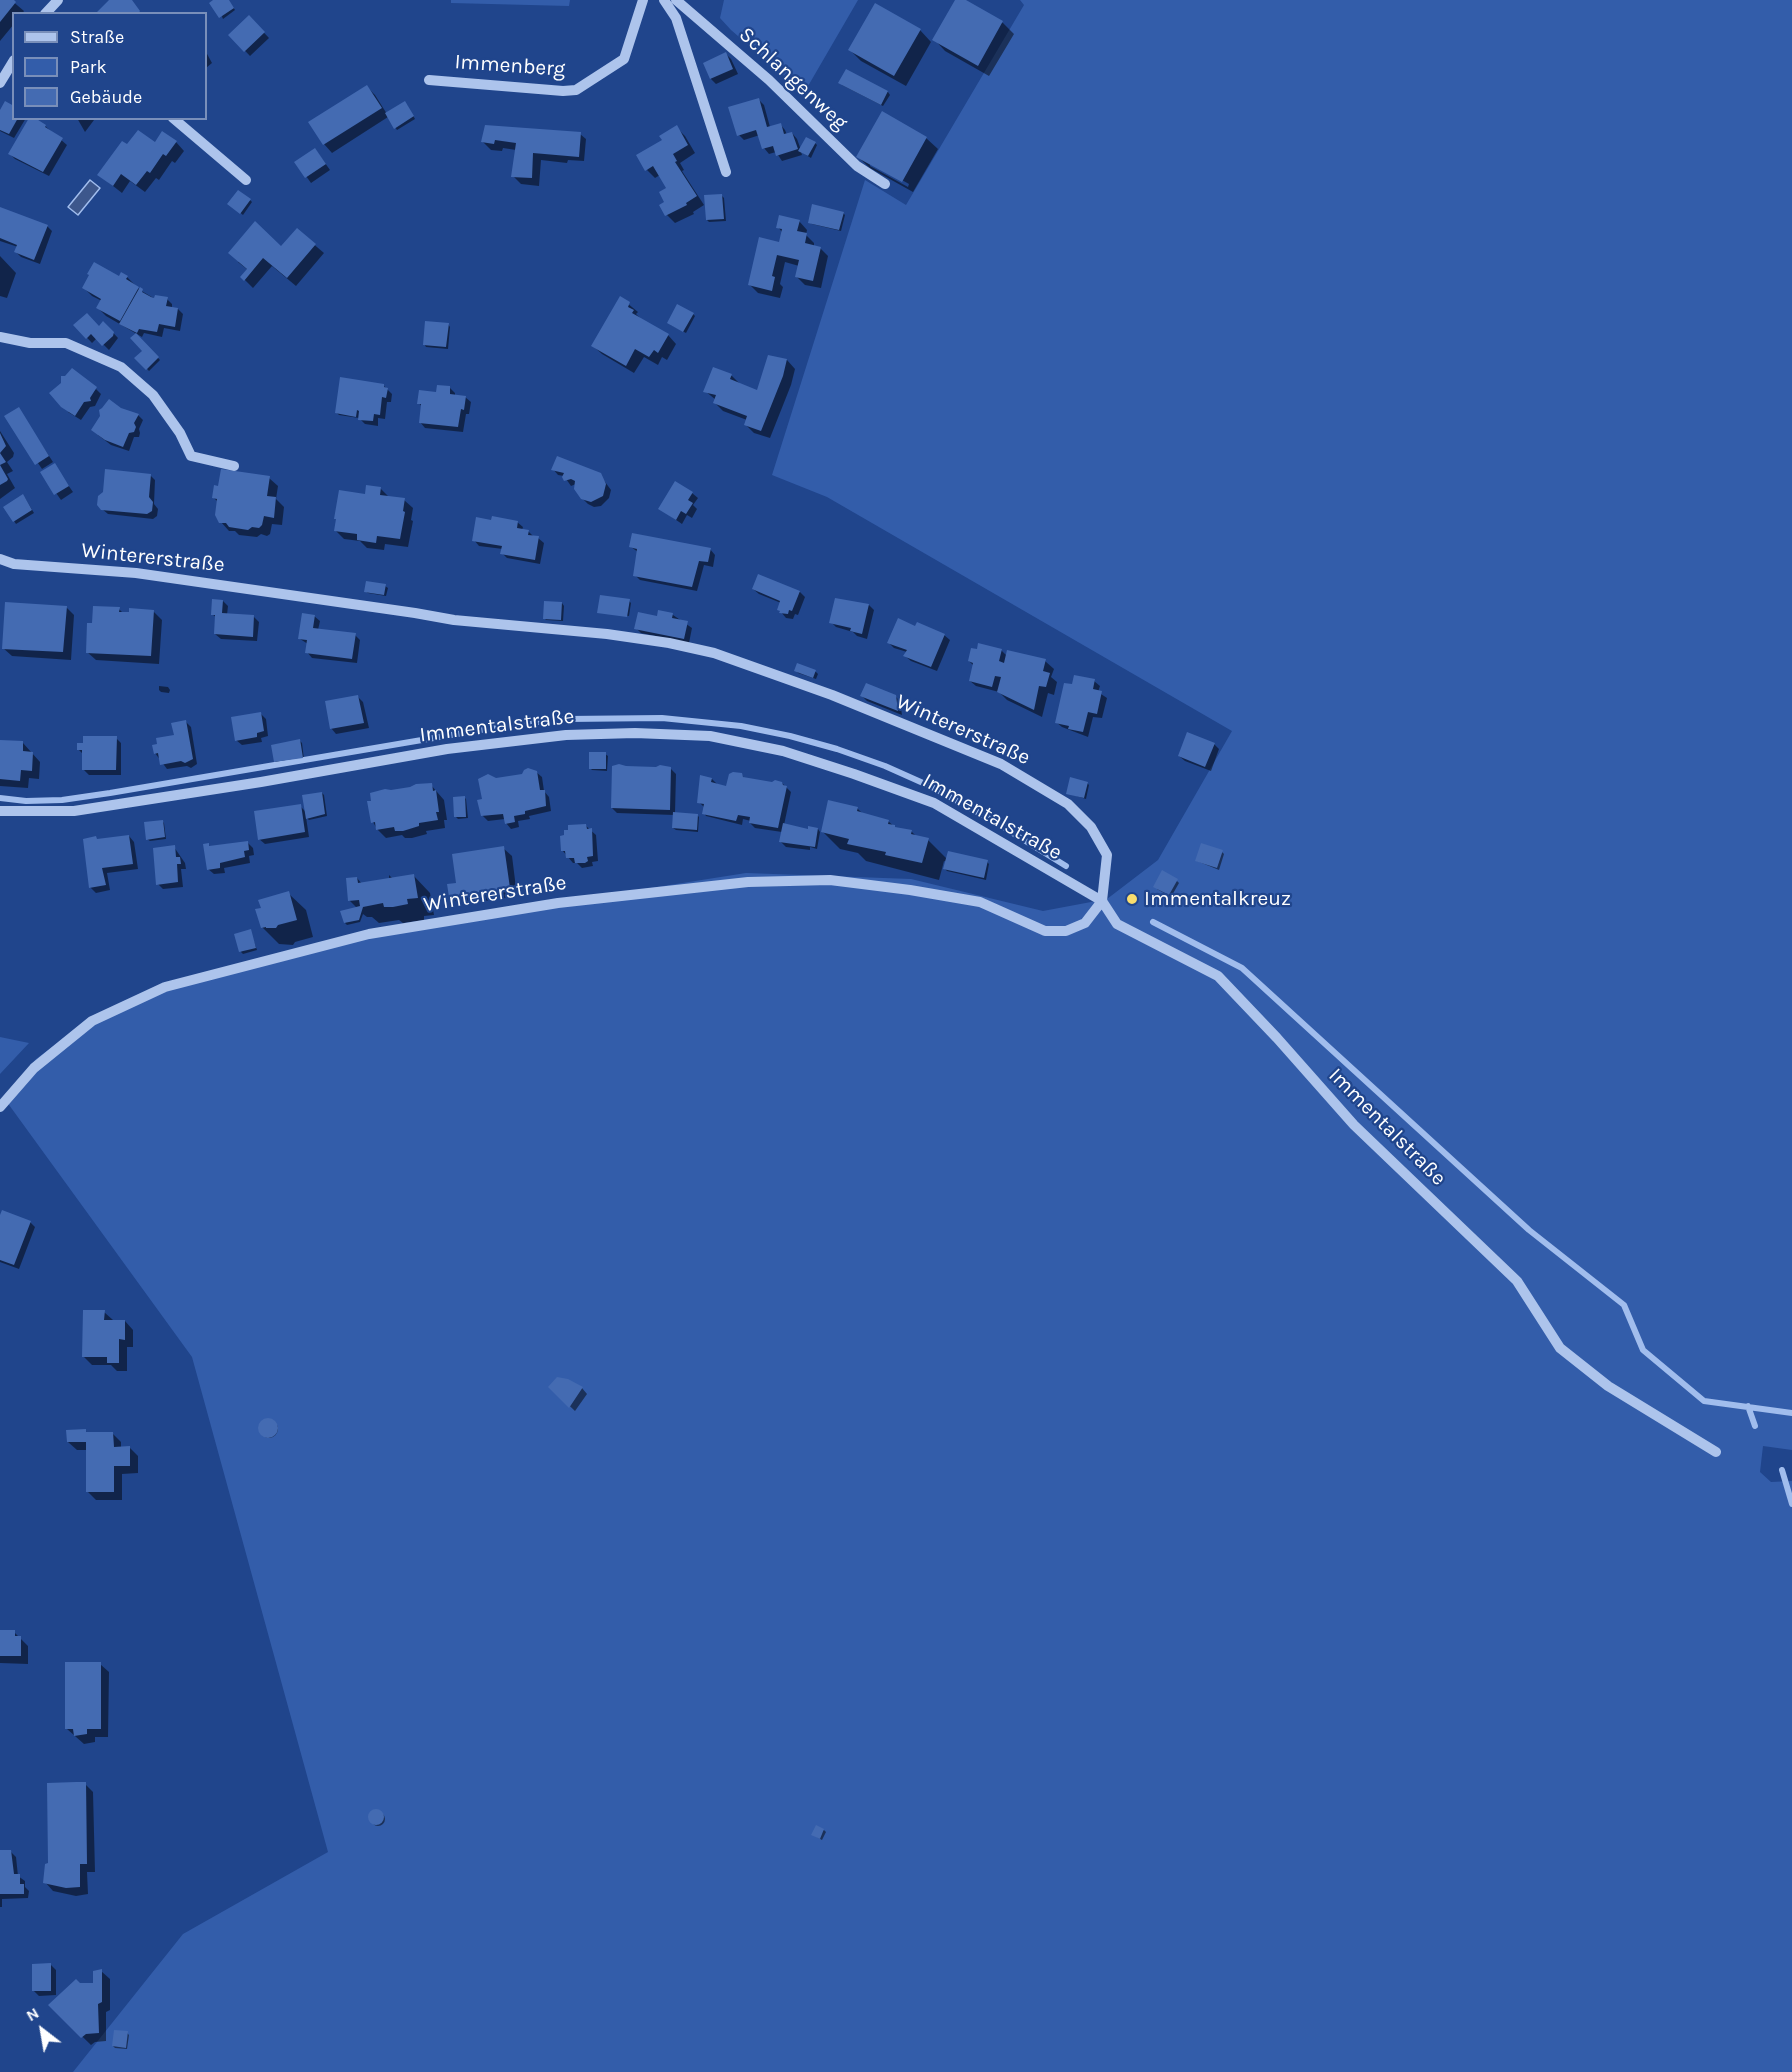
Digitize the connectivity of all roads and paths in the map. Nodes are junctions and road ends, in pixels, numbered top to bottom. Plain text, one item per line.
1 (58, 0) edge
2 (643, 0) edge
3 (664, 0) edge
4 (676, 0) edge
5 (47, 12) edge
6 (12, 63) edge
7 (429, 80) dead end
8 (0, 83) edge
9 (175, 120) edge
10 (726, 172) dead end
11 (246, 180) dead end
12 (885, 184) dead end
13 (0, 337) edge
14 (234, 466) dead end
15 (0, 559) edge
16 (0, 811) edge
17 (1102, 901) junction
18 (0, 1107) edge
19 (1716, 1452) dead end

1 - 5 street
2 - 7 street, Immenberg
3 - 10 street
4 - 12 street, Schlangenweg
6 - 8 street
9 - 11 street
13 - 14 street
15 - 17 street, Wintererstraße
16 - 17 street, Immentalstraße
17 - 18 street, Wintererstraße
17 - 19 street, Immentalstraße

